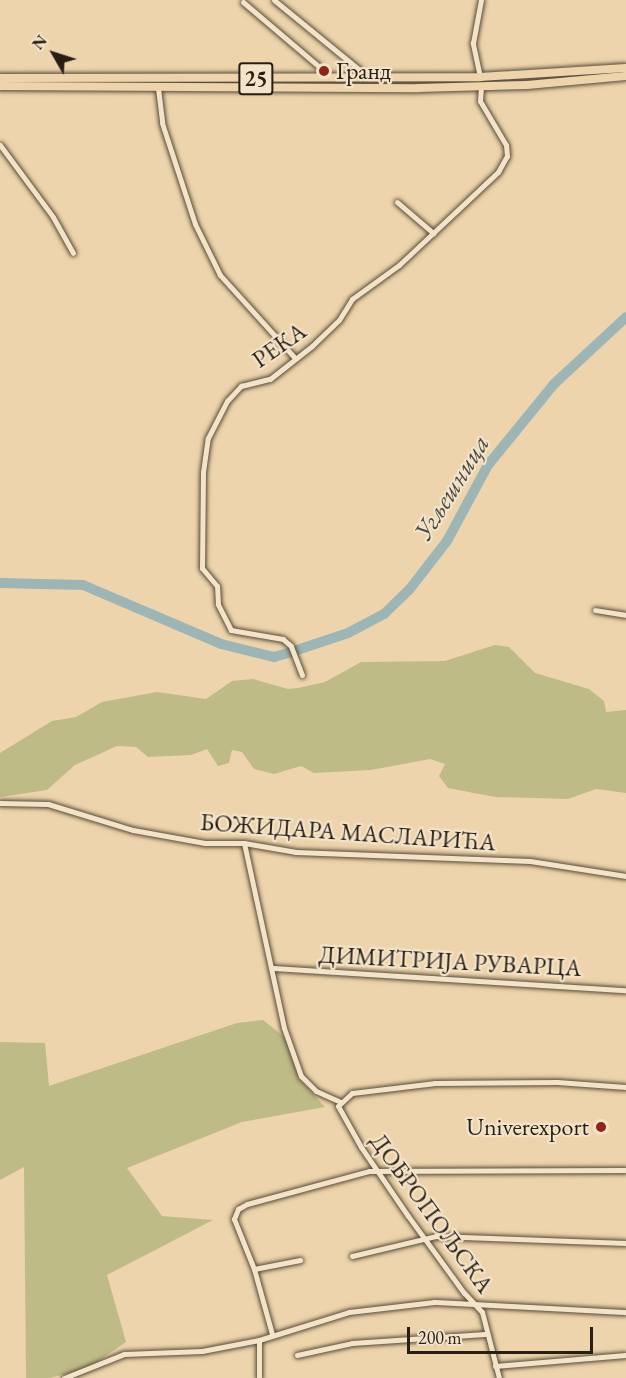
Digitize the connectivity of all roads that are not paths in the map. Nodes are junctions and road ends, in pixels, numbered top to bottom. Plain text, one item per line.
1 (274, 0) edge
2 (481, 0) edge
3 (243, 2) dead end
4 (626, 68) edge
5 (626, 76) edge
6 (0, 78) edge
7 (332, 78) junction
8 (369, 78) junction
9 (480, 82) junction
10 (0, 86) edge
11 (158, 88) junction
12 (0, 145) edge
13 (397, 202) dead end
14 (433, 233) junction
15 (73, 253) dead end
16 (295, 358) junction
17 (595, 610) dead end
18 (626, 615) edge
19 (302, 675) dead end
20 (0, 804) edge
21 (244, 843) junction
22 (626, 876) edge
23 (272, 969) junction
24 (626, 990) edge
25 (626, 1087) edge
26 (340, 1104) junction
27 (626, 1170) edge
28 (378, 1172) junction
29 (424, 1238) junction
30 (626, 1243) edge
31 (352, 1256) dead end
32 (300, 1260) dead end
33 (254, 1269) junction
34 (476, 1304) junction
35 (626, 1312) edge
36 (272, 1334) junction
37 (486, 1334) junction
38 (259, 1340) junction
39 (297, 1355) dead end
40 (626, 1355) edge
41 (495, 1366) junction
42 (64, 1378) edge
43 (260, 1378) edge
44 (499, 1378) edge

1 - 8 street
2 - 9 street
3 - 7 street
4 - 9 main road, 25
5 - 9 main road, 25
6 - 7 main road, 25
7 - 8 main road, 25
8 - 9 main road, 25
9 - 11 main road, 25
9 - 14 street, РЕКА
10 - 11 main road, 25
11 - 16 street
12 - 15 street
13 - 14 street
14 - 16 street, РЕКА
16 - 19 street, РЕКА
17 - 18 street
20 - 21 street, БОЖИДАРА МАСЛАРИЋА
21 - 22 street, БОЖИДАРА МАСЛАРИЋА
21 - 23 street
23 - 24 street, ДИМИТРИЈА РУВАРЦА
23 - 26 street
25 - 26 street
26 - 28 street, ДОБРОПОЉСКА
27 - 28 street
28 - 29 street, ДОБРОПОЉСКА
28 - 33 street
29 - 30 street
29 - 31 street
29 - 34 street, ДОБРОПОЉСКА
32 - 33 street
33 - 36 street
34 - 35 street
34 - 36 street
34 - 37 street, ДОБРОПОЉСКА
36 - 38 street
37 - 39 street
37 - 41 street, ДОБРОПОЉСКА
38 - 42 street
38 - 43 street
40 - 41 street
41 - 44 street, ДОБРОПОЉСКА

